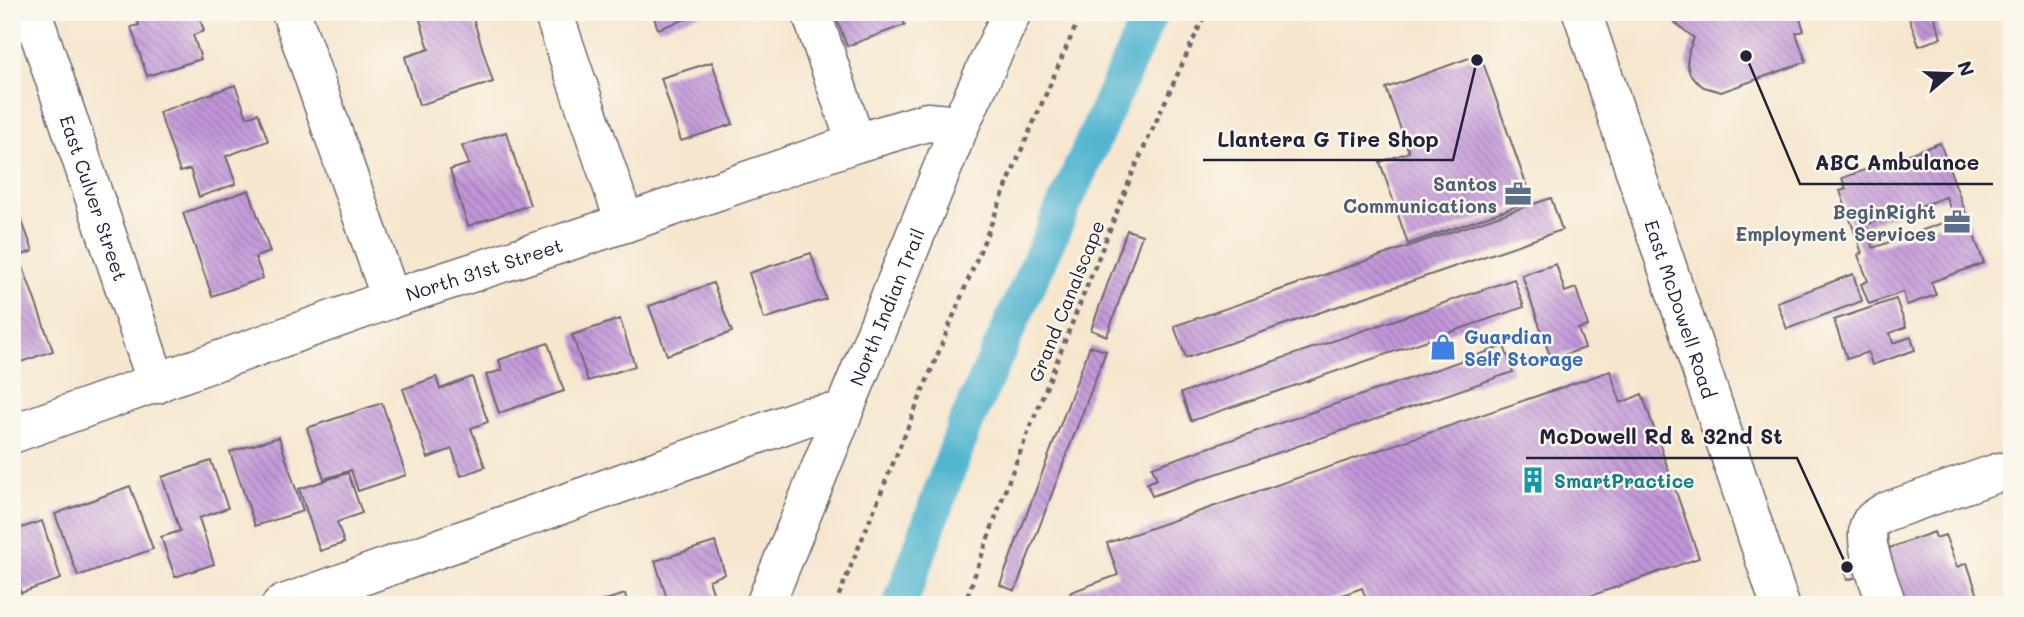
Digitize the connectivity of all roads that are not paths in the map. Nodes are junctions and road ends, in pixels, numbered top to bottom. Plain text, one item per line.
1 (32, 12) edge
2 (291, 12) edge
3 (553, 12) edge
4 (811, 12) edge
5 (1012, 12) edge
6 (1582, 12) edge
7 (960, 125) junction
8 (856, 143) junction
9 (625, 223) junction
10 (391, 299) junction
11 (157, 384) junction
12 (843, 412) junction
13 (12, 434) edge
14 (2000, 472) dead end
15 (281, 605) edge
16 (765, 605) edge
17 (1780, 605) edge
18 (1887, 605) edge

1 - 11 street, East Culver Street
2 - 10 street
3 - 9 street
4 - 8 street
5 - 7 street, North Indian Trail
6 - 17 street, East McDowell Road
7 - 8 street, North 31st Street
7 - 12 street, North Indian Trail
8 - 9 street, North 31st Street
9 - 10 street, North 31st Street
10 - 11 street, North 31st Street
11 - 13 street, North 31st Street
12 - 15 street
12 - 16 street, North Indian Trail
14 - 18 street

